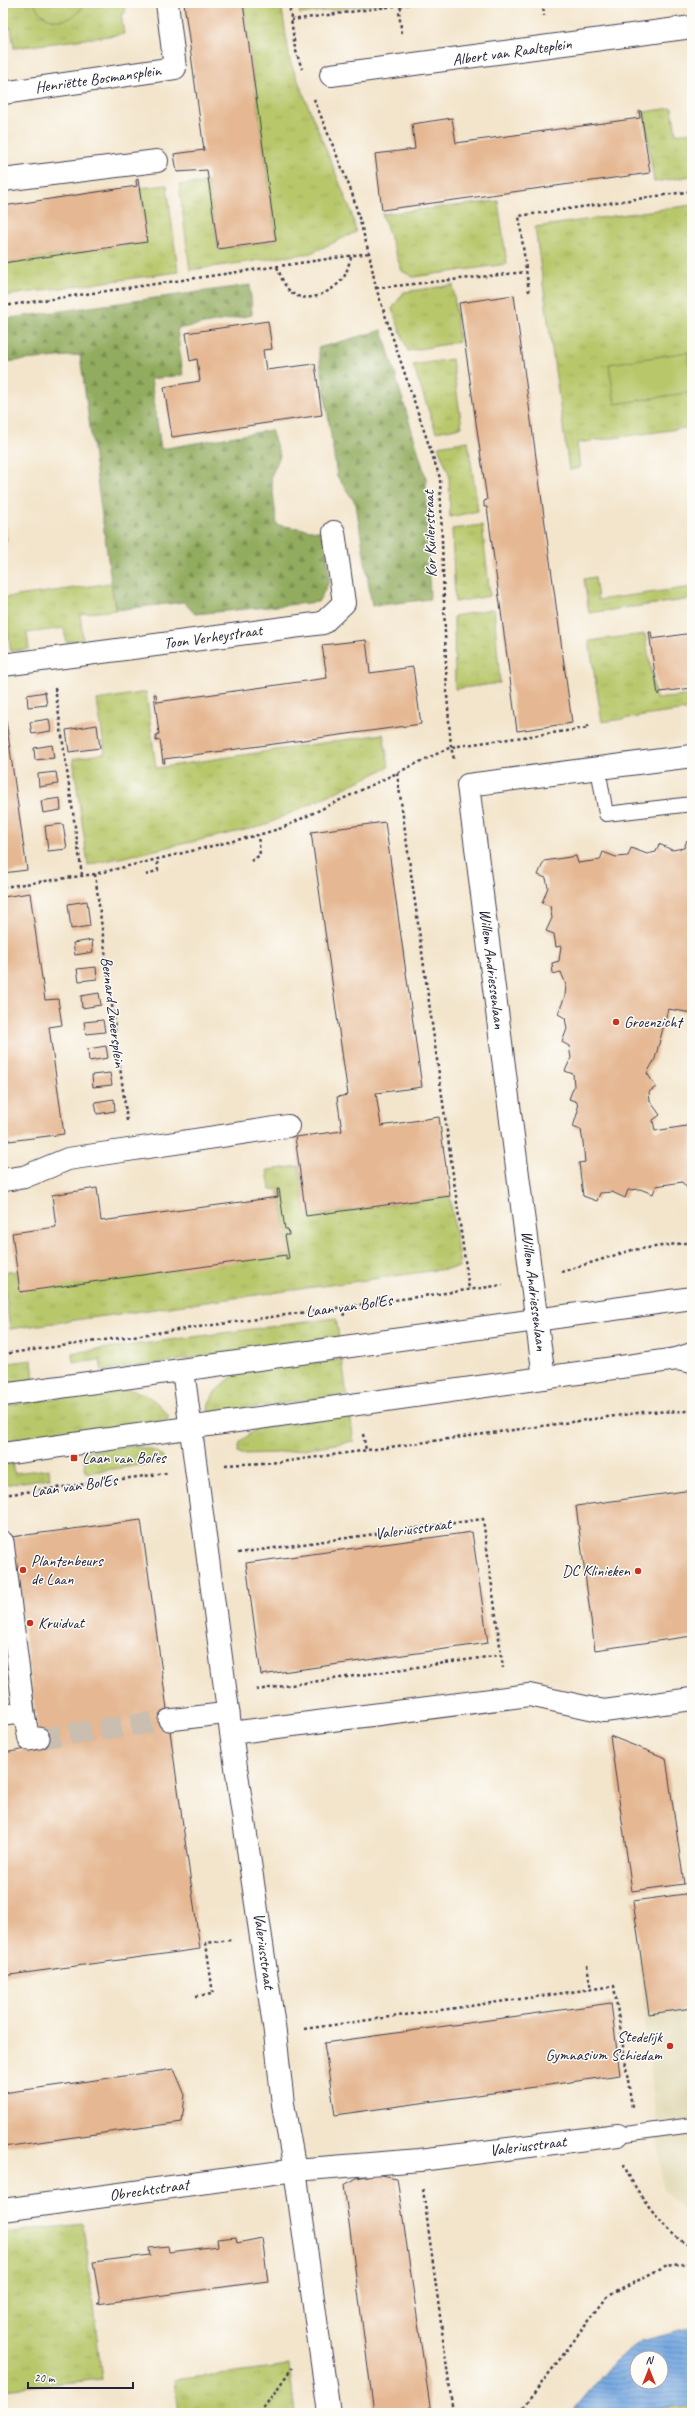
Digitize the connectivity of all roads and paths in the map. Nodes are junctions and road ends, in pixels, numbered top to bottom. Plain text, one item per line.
1 (167, 3) edge
2 (289, 3) edge
3 (418, 3) edge
4 (401, 4) edge
5 (291, 20) junction
6 (692, 27) edge
7 (407, 66) junction
8 (304, 73) dead end
9 (331, 75) dead end
10 (3, 92) edge
11 (312, 94) dead end
12 (157, 161) dead end
13 (3, 180) edge
14 (692, 191) edge
15 (369, 253) junction
16 (351, 256) junction
17 (277, 267) junction
18 (526, 272) junction
19 (376, 288) junction
20 (529, 292) dead end
21 (3, 306) edge
22 (334, 532) dead end
23 (51, 659) junction
24 (3, 665) edge
25 (588, 722) dead end
26 (450, 747) junction
27 (692, 756) edge
28 (598, 768) junction
29 (396, 773) junction
30 (468, 785) junction
31 (692, 804) edge
32 (258, 835) junction
33 (157, 860) junction
34 (251, 861) dead end
35 (95, 874) junction
36 (82, 875) junction
37 (146, 875) dead end
38 (3, 887) edge
39 (288, 1126) dead end
40 (130, 1150) junction
41 (3, 1180) edge
42 (692, 1242) edge
43 (533, 1281) junction
44 (469, 1289) junction
45 (692, 1298) edge
46 (538, 1321) junction
47 (3, 1354) edge
48 (687, 1358) edge
49 (183, 1370) junction
50 (544, 1378) junction
51 (3, 1396) edge
52 (692, 1411) edge
53 (190, 1427) junction
54 (3, 1454) edge
55 (195, 1469) junction
56 (3, 1495) edge
57 (3, 1542) edge
58 (208, 1558) junction
59 (501, 1656) junction
60 (507, 1699) junction
61 (692, 1699) edge
62 (24, 1713) junction
63 (229, 1713) junction
64 (3, 1715) edge
65 (169, 1720) tunnel mouth
66 (39, 1738) tunnel mouth
67 (262, 1937) junction
68 (587, 1965) dead end
69 (590, 1989) junction
70 (196, 1996) dead end
71 (275, 2033) junction
72 (692, 2125) edge
73 (627, 2134) junction
74 (420, 2160) junction
75 (295, 2170) junction
76 (3, 2210) edge
77 (692, 2246) edge
78 (692, 2263) edge
79 (318, 2332) junction
80 (260, 2413) edge
81 (329, 2413) edge
82 (453, 2413) edge
83 (519, 2413) edge

1 - 10 street, Henriëtte Bosmansplein
2 - 5 path
3 - 4 path
4 - 5 path
4 - 7 path
5 - 8 path
6 - 7 street, Albert van Raalteplein
7 - 9 street, Albert van Raalteplein
11 - 15 path, Kor Kuilerstraat
12 - 13 street
14 - 18 path
15 - 16 path
15 - 19 path, Kor Kuilerstraat
16 - 17 path
16 - 17 path
17 - 21 path
18 - 19 path
18 - 20 path
19 - 26 path, Kor Kuilerstraat
22 - 23 street, Toon Verheystraat
23 - 24 street, Toon Verheystraat
23 - 36 path
25 - 26 path
26 - 29 path
26 - 30 path, Kor Kuilerstraat
27 - 28 street
28 - 30 street
28 - 31 lane
29 - 32 path
29 - 44 path
30 - 43 street, Willem Andriessenlaan
32 - 33 path
32 - 34 path
33 - 35 path
33 - 37 path
35 - 36 path
35 - 40 path, Bernard Zweersplein
36 - 38 path
39 - 40 street
40 - 41 street
42 - 43 path, Laan van Bol'Es
43 - 44 path, Laan van Bol'Es
43 - 46 street, Willem Andriessenlaan
44 - 47 path, Laan van Bol'Es
45 - 46 street
46 - 49 street
46 - 50 street, Willem Andriessenlaan
48 - 50 street
49 - 51 street
49 - 53 street, Valeriusstraat
50 - 53 street
52 - 55 path, Laan van Bol'Es
53 - 54 street
53 - 55 street, Valeriusstraat
55 - 56 path, Laan van Bol'Es
55 - 58 street, Valeriusstraat
57 - 62 street
58 - 59 path, Valeriusstraat
58 - 63 street, Valeriusstraat
59 - 60 path, Valeriusstraat
59 - 63 path
60 - 61 street
60 - 63 street
62 - 64 street
62 - 66 street
63 - 65 street
63 - 67 street, Valeriusstraat
67 - 70 path
67 - 71 street, Valeriusstraat
68 - 69 path
69 - 71 path
69 - 73 path
71 - 75 street, Valeriusstraat
72 - 73 lane
73 - 74 street, Valeriusstraat
73 - 77 path
74 - 75 street, Valeriusstraat
74 - 82 path
75 - 76 street, Obrechtstraat
75 - 79 street, Valeriusstraat
78 - 83 path
79 - 80 path
79 - 81 street, Valeriusstraat

